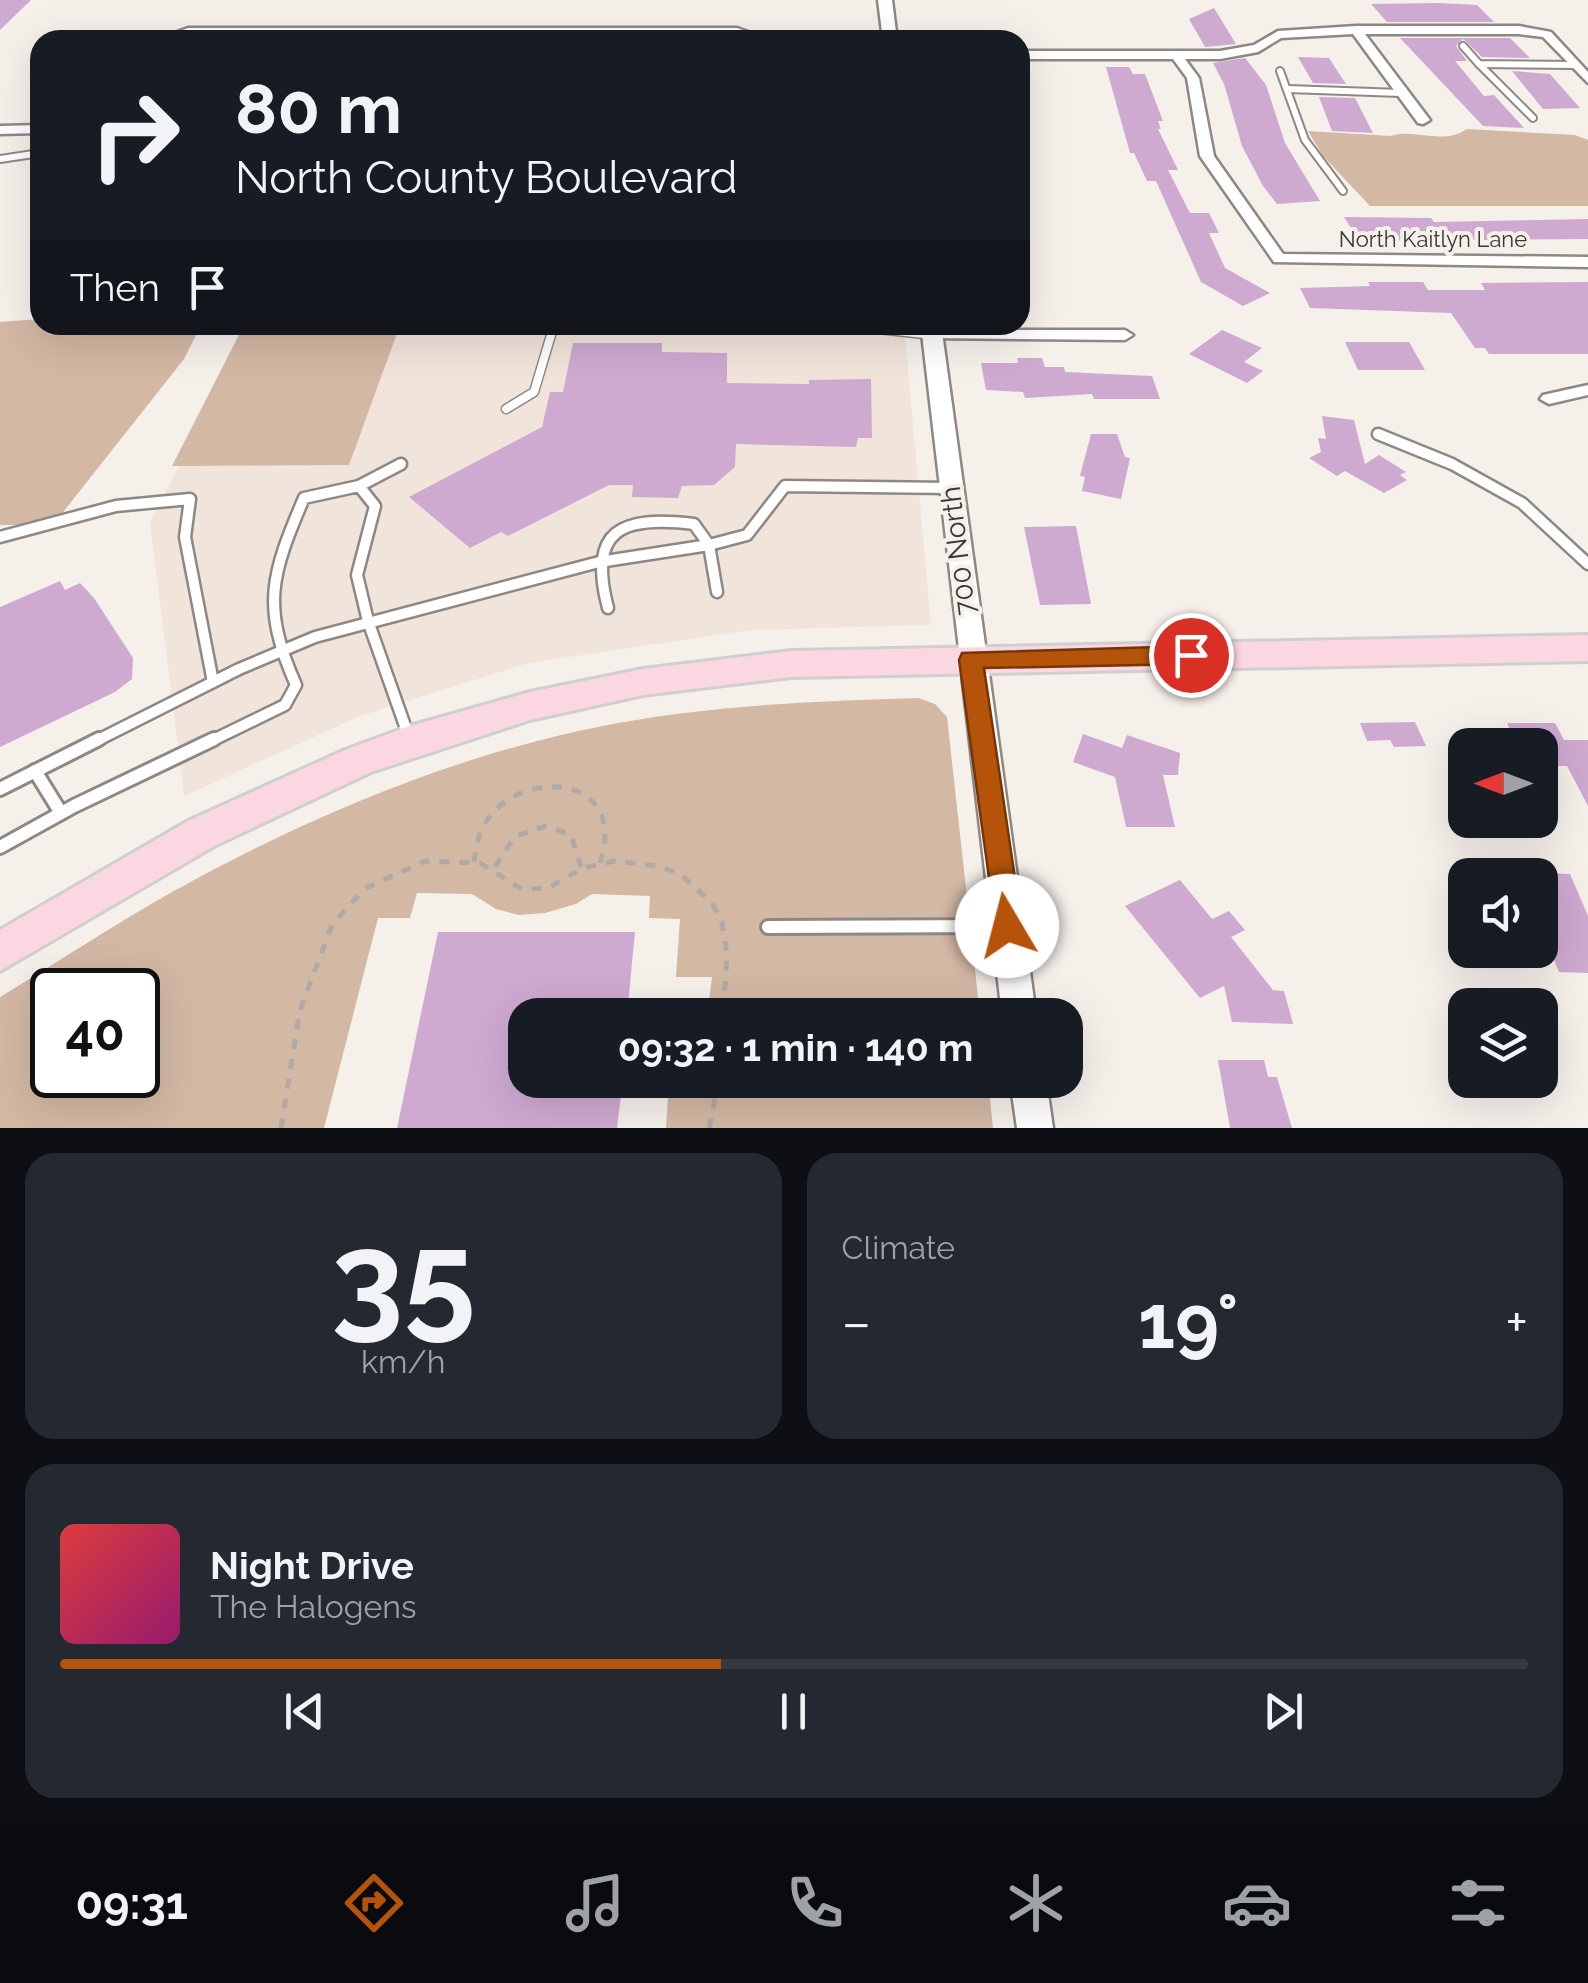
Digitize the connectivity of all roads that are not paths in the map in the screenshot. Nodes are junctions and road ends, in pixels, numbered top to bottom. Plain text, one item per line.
1 (885, 0) edge
2 (889, 30) edge
3 (1356, 30) junction
4 (1463, 46) dead end
5 (1030, 55) edge
6 (1176, 55) junction
7 (1479, 64) junction
8 (1574, 65) junction
9 (1280, 71) dead end
10 (1588, 79) edge
11 (1288, 89) junction
12 (1401, 93) junction
13 (1534, 118) dead end
14 (1423, 120) dead end
15 (30, 129) edge
16 (0, 130) edge
17 (30, 154) edge
18 (0, 159) edge
19 (1343, 191) dead end
20 (1588, 262) edge
21 (1030, 333) edge
22 (551, 335) edge
23 (933, 335) edge
24 (1126, 335) dead end
25 (1588, 390) edge
26 (1549, 399) dead end
27 (506, 409) dead end
28 (1378, 434) dead end
29 (401, 464) dead end
30 (360, 486) junction
31 (950, 488) junction
32 (0, 537) edge
33 (709, 545) junction
34 (599, 562) junction
35 (1588, 564) edge
36 (717, 592) dead end
37 (608, 608) dead end
38 (368, 621) junction
39 (1588, 648) edge
40 (281, 651) junction
41 (971, 660) junction
42 (212, 682) junction
43 (410, 741) junction
44 (36, 770) junction
45 (0, 789) edge
46 (61, 813) junction
47 (0, 847) edge
48 (1007, 926) junction
49 (768, 927) dead end
50 (0, 952) edge
51 (1018, 998) edge
52 (1031, 1098) edge
53 (1035, 1128) edge

1 - 2 street
3 - 6 street
3 - 8 street
3 - 12 street
4 - 7 lane
5 - 6 street
6 - 20 street, North Kaitlyn Lane
7 - 8 lane
7 - 13 lane
8 - 10 street
9 - 11 lane
11 - 12 lane
11 - 19 lane
12 - 14 street
15 - 16 street
17 - 18 lane
21 - 24 street
22 - 27 lane
23 - 31 street, 700 North
25 - 26 street
28 - 35 lane
29 - 30 lane
30 - 38 lane
30 - 40 lane
31 - 33 lane
31 - 41 street, 700 North
32 - 42 lane
33 - 34 lane
33 - 34 lane
33 - 36 lane
34 - 37 lane
34 - 38 lane
38 - 40 lane
38 - 43 lane
39 - 41 main road
40 - 42 lane
40 - 46 lane
41 - 43 main road
41 - 48 street, 700 North
42 - 44 lane
43 - 50 main road
44 - 45 lane
44 - 46 lane
46 - 47 lane
48 - 49 lane
48 - 51 street, 700 North
52 - 53 street

